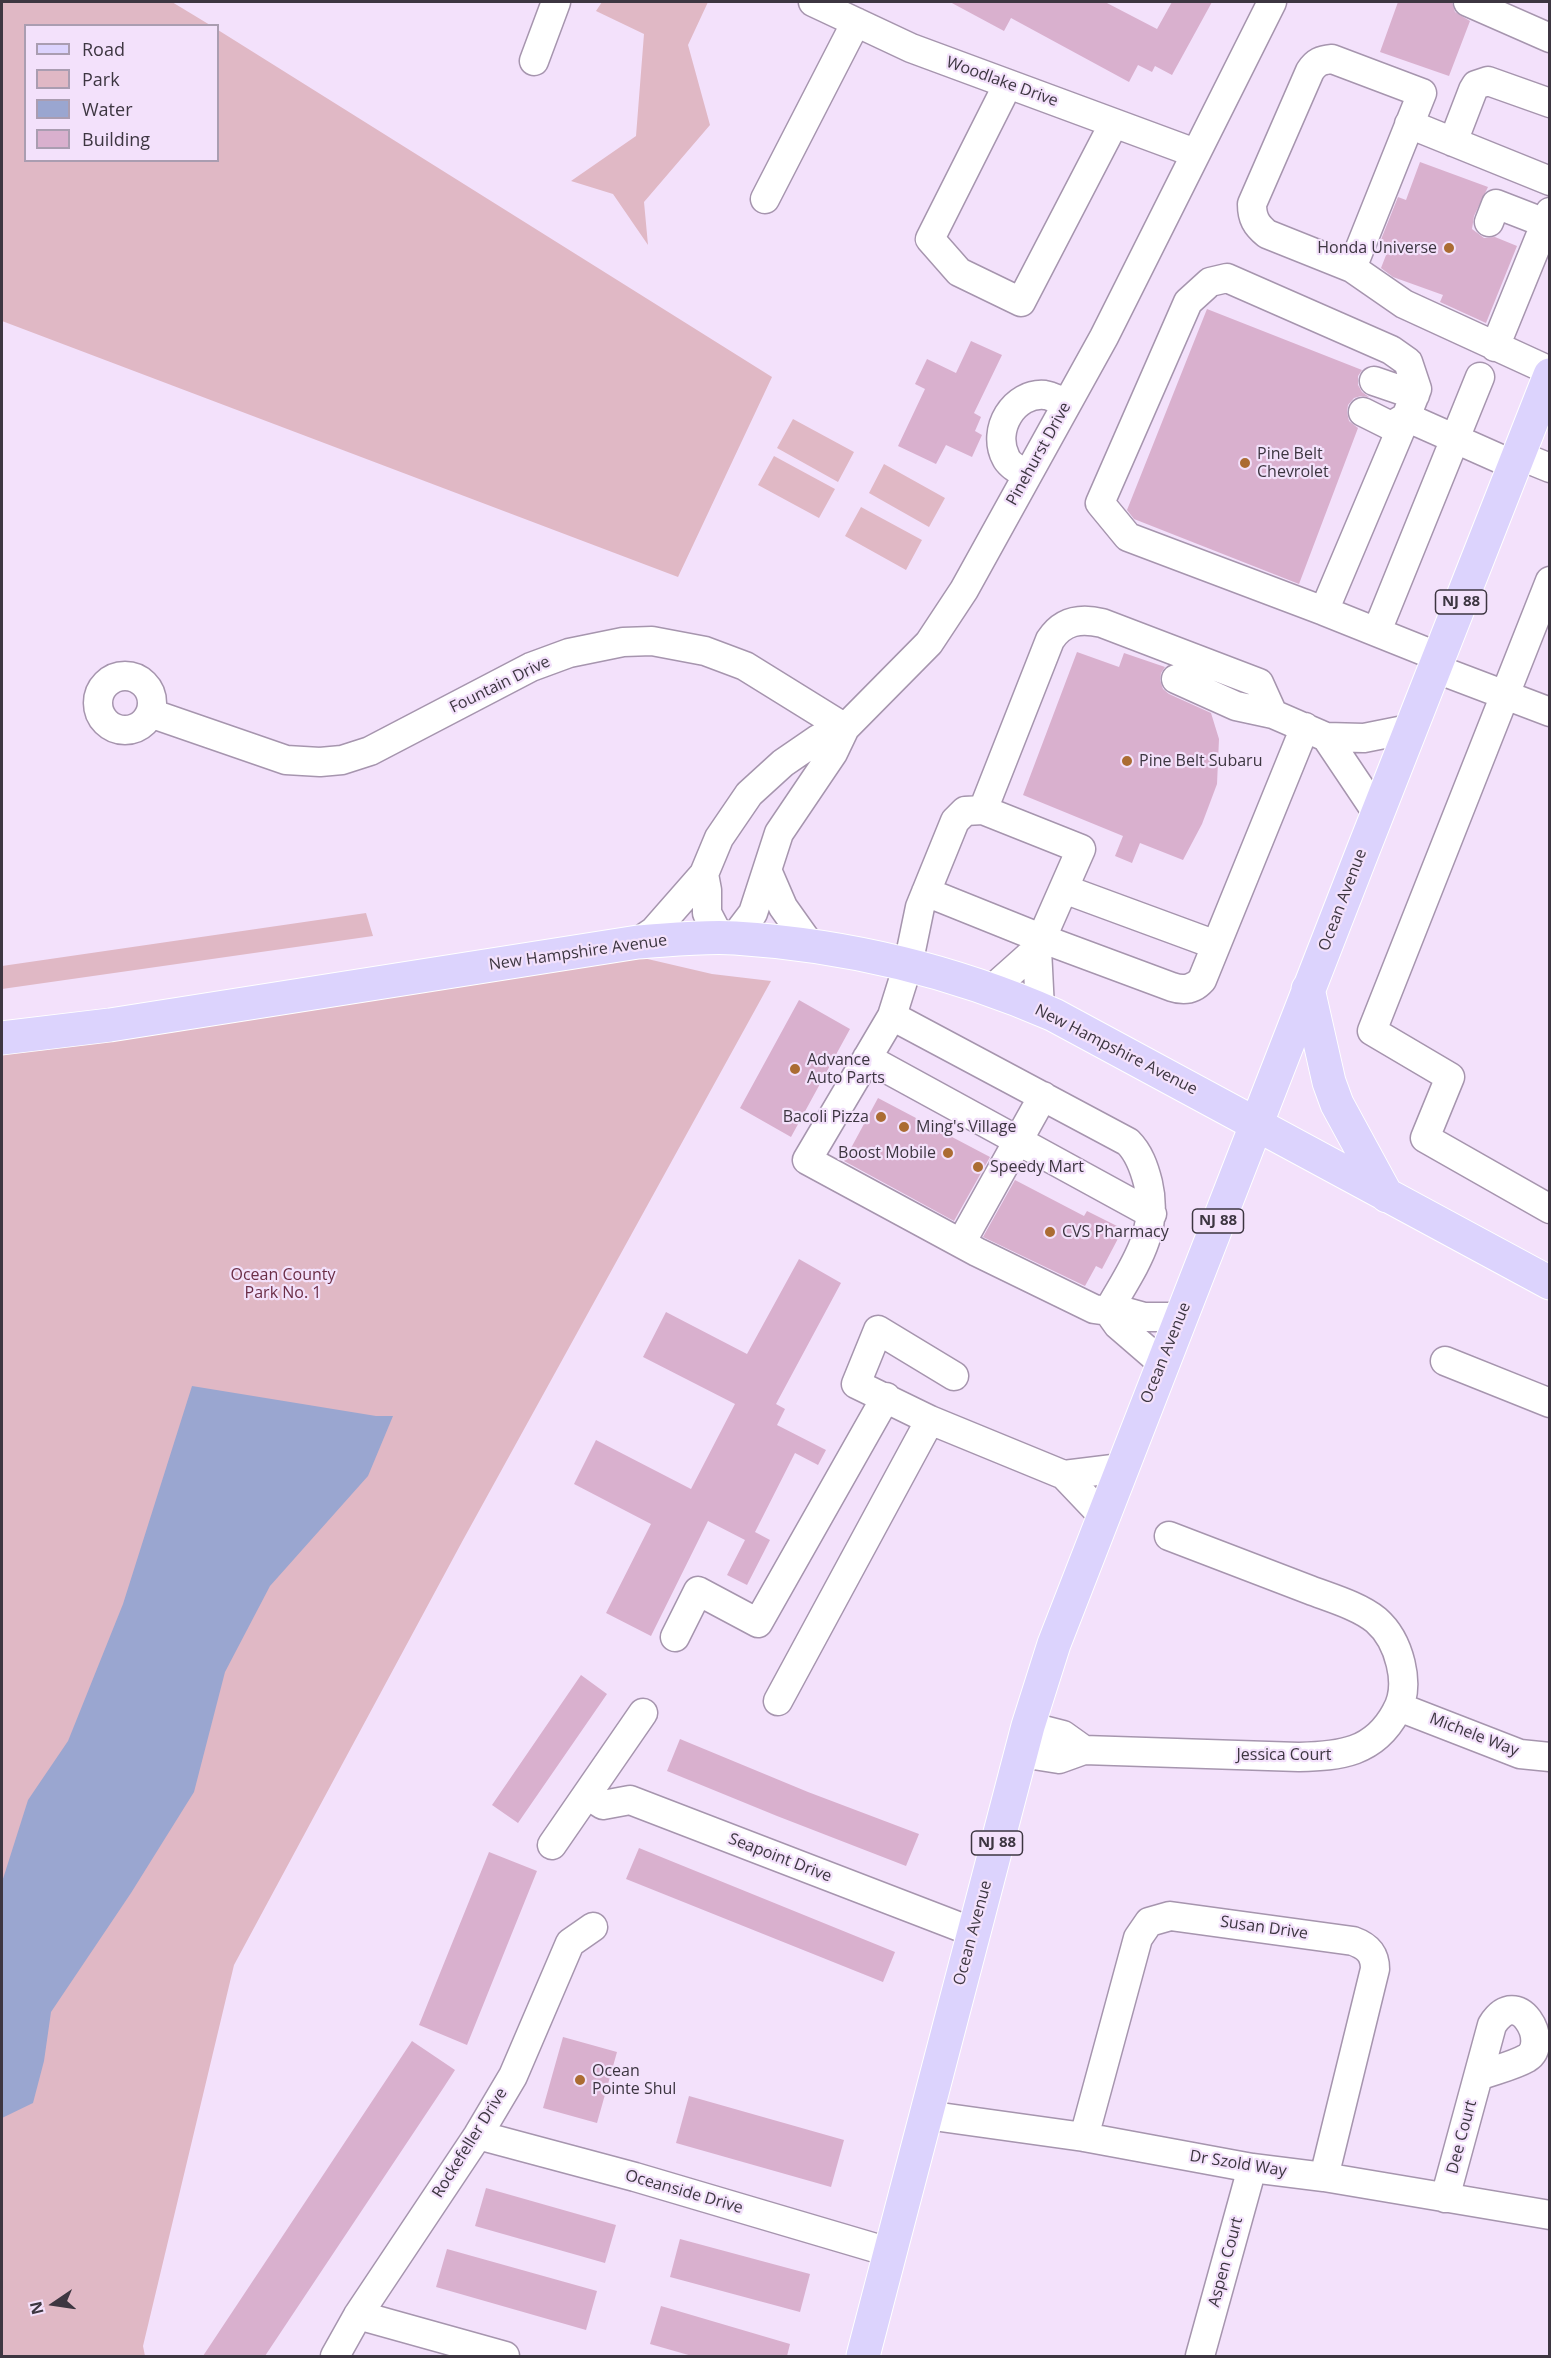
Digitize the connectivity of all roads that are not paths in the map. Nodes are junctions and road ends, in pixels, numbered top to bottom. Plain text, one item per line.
1 (556, 2) edge
2 (813, 2) edge
3 (1272, 2) edge
4 (1467, 2) edge
5 (856, 22) junction
6 (1550, 38) edge
7 (534, 61) dead end
8 (1008, 84) junction
9 (1550, 103) edge
10 (1114, 123) junction
11 (1409, 124) junction
12 (1453, 142) junction
13 (1195, 153) junction
14 (1550, 181) edge
15 (765, 199) dead end
16 (1547, 218) edge
17 (1489, 222) dead end
18 (1352, 268) junction
19 (1495, 347) junction
20 (1550, 373) edge
21 (1480, 377) dead end
22 (1369, 396) dead end
23 (1067, 403) junction
24 (1408, 411) junction
25 (1455, 438) junction
26 (1516, 460) junction
27 (1550, 468) edge
28 (1027, 476) junction
29 (1550, 581) edge
30 (1324, 611) junction
31 (1377, 631) junction
32 (1436, 663) junction
33 (1176, 679) dead end
34 (1505, 696) junction
35 (1550, 712) edge
36 (150, 713) dead end
37 (1273, 714) junction
38 (845, 728) junction
39 (1409, 729) junction
40 (1316, 732) junction
41 (798, 753) junction
42 (820, 774) junction
43 (983, 810) junction
44 (1377, 813) junction
45 (767, 870) junction
46 (704, 874) junction
47 (1064, 890) junction
48 (926, 892) junction
49 (727, 938) junction
50 (638, 942) junction
51 (1040, 944) junction
52 (810, 945) junction
53 (1216, 945) junction
54 (908, 965) junction
55 (1308, 989) junction
56 (991, 990) junction
57 (1040, 1009) junction
58 (892, 1016) junction
59 (2, 1038) edge
60 (867, 1058) junction
61 (1043, 1096) junction
62 (1255, 1125) junction
63 (1019, 1141) junction
64 (1387, 1196) junction
65 (1550, 1209) edge
66 (1152, 1214) junction
67 (962, 1244) junction
68 (1550, 1284) edge
69 (1108, 1311) junction
70 (1181, 1317) junction
71 (1445, 1361) dead end
72 (1162, 1363) junction
73 (954, 1376) dead end
74 (886, 1397) junction
75 (1550, 1403) edge
76 (930, 1420) junction
77 (1121, 1468) junction
78 (1064, 1475) junction
79 (1103, 1516) junction
80 (1169, 1536) dead end
81 (675, 1637) dead end
82 (778, 1701) dead end
83 (1399, 1707) junction
84 (643, 1713) dead end
85 (1025, 1740) junction
86 (1550, 1757) edge
87 (587, 1796) junction
88 (552, 1845) dead end
89 (593, 1927) dead end
90 (973, 1932) junction
91 (1479, 2076) dead end
92 (926, 2115) junction
93 (477, 2135) junction
94 (1084, 2137) junction
95 (1252, 2168) junction
96 (1324, 2177) junction
97 (1445, 2198) junction
98 (1550, 2215) edge
99 (889, 2252) junction
100 (358, 2315) junction
101 (335, 2356) edge
102 (505, 2356) edge
103 (863, 2356) edge
104 (1200, 2356) edge

1 - 7 street
2 - 5 street, Woodlake Drive
3 - 13 street, Pinehurst Drive
4 - 6 street
5 - 8 street, Woodlake Drive
5 - 15 street
8 - 10 street, Woodlake Drive
8 - 10 street
9 - 12 street
10 - 13 street, Woodlake Drive
11 - 12 street
11 - 18 street
11 - 18 street
12 - 14 street
13 - 23 street, Pinehurst Drive
16 - 17 street
16 - 19 street
18 - 19 street
19 - 20 street
20 - 26 main road, Ocean Avenue / NJ 88
21 - 25 street
22 - 24 street
23 - 28 street, Pinehurst Drive
23 - 28 street
24 - 25 street
24 - 30 street
24 - 30 street
25 - 26 street
25 - 31 street
26 - 27 street
26 - 32 main road, Ocean Avenue / NJ 88
28 - 38 street, Pinehurst Drive
29 - 34 street
30 - 31 street
31 - 32 street
32 - 34 street
32 - 39 main road, Ocean Avenue / NJ 88
33 - 37 street
34 - 35 street
34 - 65 street
36 - 38 street, Fountain Drive
37 - 40 street
37 - 43 street
38 - 41 street, Pinehurst Drive
38 - 42 street, Pinehurst Drive
39 - 40 street
39 - 44 main road, Ocean Avenue / NJ 88
40 - 44 street
40 - 53 street
41 - 42 street
41 - 46 street, Pinehurst Drive
42 - 45 street, Pinehurst Drive
43 - 47 street
43 - 48 street
44 - 55 main road, Ocean Avenue / NJ 88
45 - 49 street, Pinehurst Drive
45 - 52 street
46 - 49 street, Pinehurst Drive
46 - 50 street, Pinehurst Drive
47 - 51 street
47 - 53 street
48 - 51 street
48 - 54 street
49 - 50 main road, New Hampshire Avenue
49 - 52 main road, New Hampshire Avenue
50 - 59 main road, New Hampshire Avenue
51 - 53 street
51 - 56 street
51 - 57 street
52 - 54 main road, New Hampshire Avenue
54 - 56 main road, New Hampshire Avenue
54 - 58 street
55 - 62 main road, Ocean Avenue / NJ 88
55 - 64 main road
56 - 57 main road, New Hampshire Avenue
57 - 62 main road, New Hampshire Avenue
58 - 60 street
58 - 61 street
60 - 63 street
60 - 67 street
61 - 63 street
61 - 66 street
62 - 64 main road, New Hampshire Avenue
62 - 70 main road, Ocean Avenue / NJ 88
63 - 66 street
63 - 67 street
64 - 68 main road, New Hampshire Avenue
66 - 69 street
67 - 69 street
69 - 70 street
69 - 72 street
70 - 72 main road, Ocean Avenue / NJ 88
71 - 75 street
72 - 77 main road, Ocean Avenue / NJ 88
73 - 74 street
74 - 76 street
74 - 81 street
76 - 78 street
76 - 82 street
77 - 78 street
77 - 79 main road, Ocean Avenue / NJ 88
78 - 79 street
79 - 85 main road, Ocean Avenue / NJ 88
80 - 83 street
83 - 85 street, Jessica Court
83 - 86 street, Michele Way
84 - 87 street
85 - 90 main road, Ocean Avenue / NJ 88
87 - 88 street
87 - 90 street, Seapoint Drive
89 - 93 street, Rockefeller Drive
90 - 92 main road, Ocean Avenue / NJ 88
91 - 97 street, Dee Court
92 - 94 street, Dr Szold Way
92 - 99 main road, Ocean Avenue / NJ 88
93 - 99 street, Oceanside Drive
93 - 100 street, Rockefeller Drive
94 - 95 street, Dr Szold Way
94 - 96 street, Susan Drive
95 - 96 street, Dr Szold Way
95 - 104 street, Aspen Court
96 - 97 street, Dr Szold Way
97 - 98 street, Dr Szold Way
99 - 103 main road, Ocean Avenue / NJ 88
100 - 101 street, Rockefeller Drive
100 - 102 street

